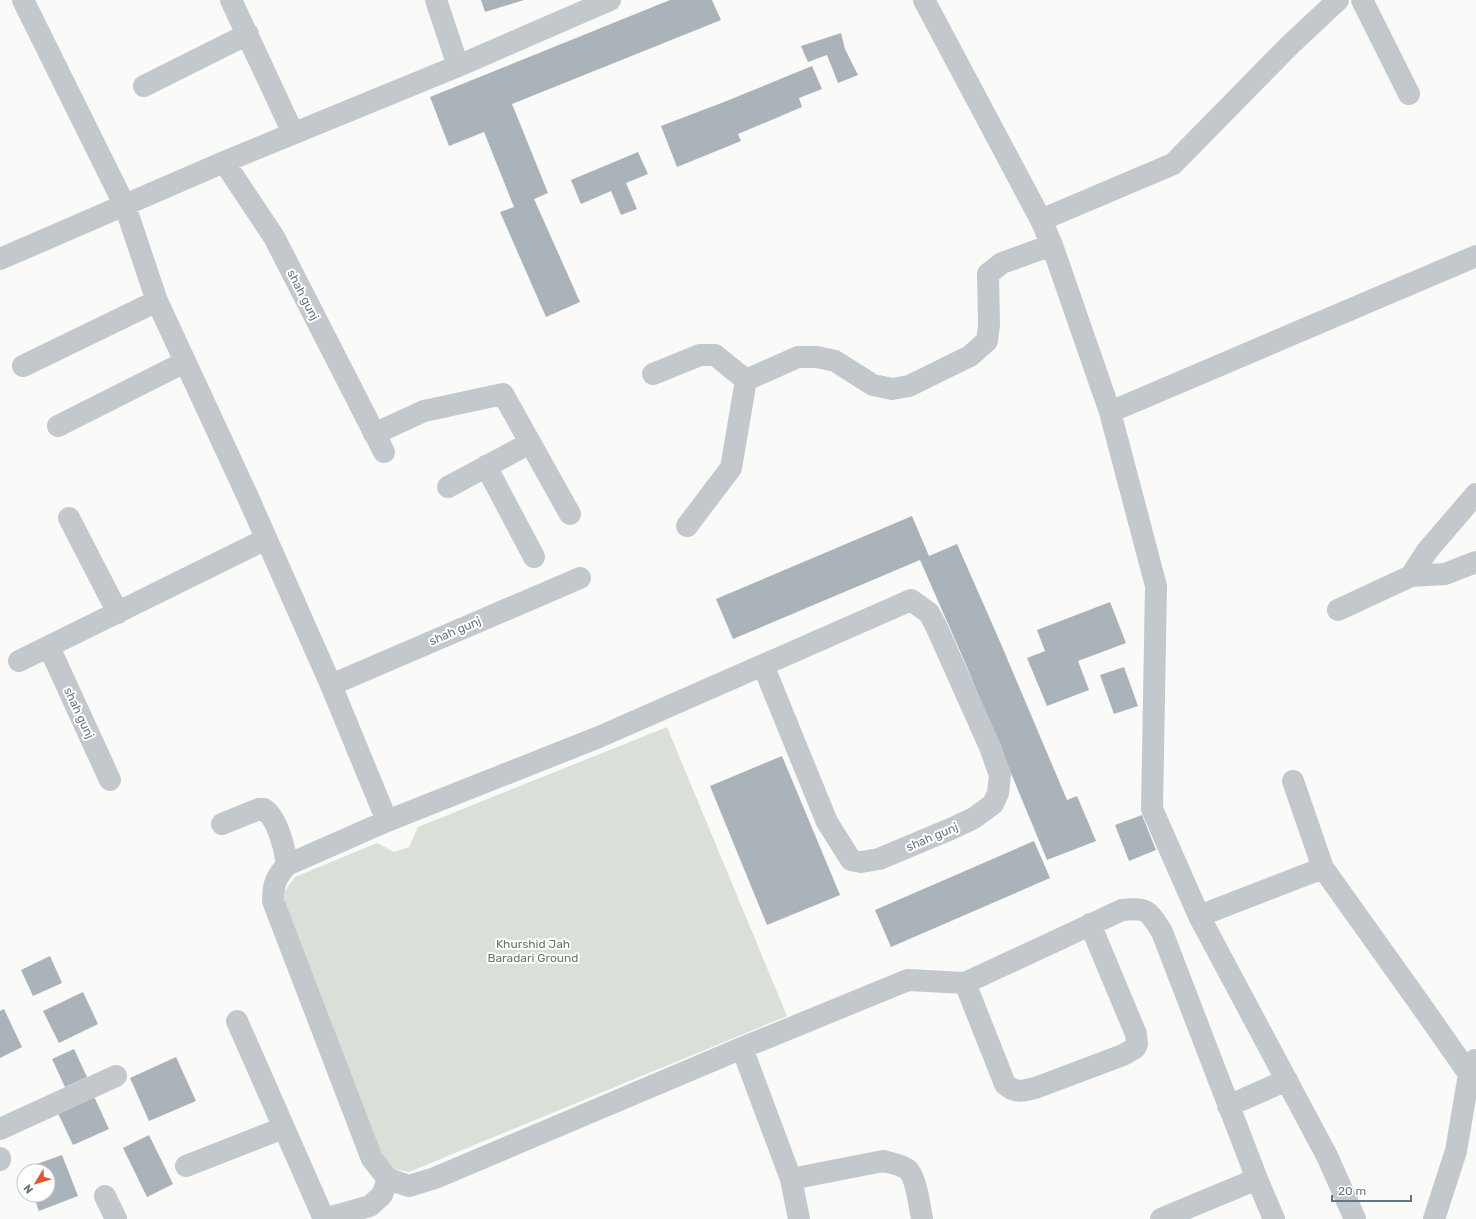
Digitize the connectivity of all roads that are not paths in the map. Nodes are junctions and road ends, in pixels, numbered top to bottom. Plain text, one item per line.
1 (23, 0) edge
2 (231, 0) edge
3 (436, 0) edge
4 (610, 0) edge
5 (924, 0) edge
6 (1338, 0) edge
7 (1362, 0) edge
8 (248, 34) junction
9 (458, 66) junction
10 (144, 86) dead end
11 (1408, 94) dead end
12 (293, 133) junction
13 (224, 162) junction
14 (125, 206) junction
15 (1041, 220) junction
16 (1052, 245) junction
17 (1476, 256) edge
18 (0, 259) edge
19 (157, 301) junction
20 (185, 362) junction
21 (23, 366) dead end
22 (653, 374) dead end
23 (746, 380) junction
24 (1110, 412) junction
25 (58, 426) dead end
26 (530, 443) junction
27 (486, 466) junction
28 (448, 487) dead end
29 (1476, 494) edge
30 (570, 514) dead end
31 (69, 518) dead end
32 (687, 526) dead end
33 (266, 539) junction
34 (534, 557) dead end
35 (1476, 562) edge
36 (1411, 576) junction
37 (580, 578) dead end
38 (1338, 610) dead end
39 (118, 613) junction
40 (49, 647) junction
41 (19, 661) dead end
42 (763, 665) junction
43 (331, 685) junction
44 (110, 780) dead end
45 (1293, 781) dead end
46 (387, 821) junction
47 (222, 824) dead end
48 (287, 865) junction
49 (1323, 868) junction
50 (1199, 916) junction
51 (1090, 924) junction
52 (964, 983) junction
53 (237, 1021) dead end
54 (742, 1048) junction
55 (1472, 1066) edge
56 (116, 1076) dead end
57 (1287, 1080) junction
58 (1228, 1106) junction
59 (283, 1128) junction
60 (0, 1129) edge
61 (186, 1166) dead end
62 (388, 1179) junction
63 (791, 1180) junction
64 (1257, 1180) junction
65 (105, 1196) dead end
66 (116, 1219) edge
67 (324, 1219) edge
68 (799, 1219) edge
69 (922, 1219) edge
70 (1161, 1219) edge
71 (1274, 1219) edge
72 (1355, 1219) edge
73 (1434, 1219) edge

1 - 14 street
2 - 8 street
3 - 9 street
4 - 9 street
5 - 15 street
6 - 15 street
7 - 11 street
8 - 10 street
8 - 12 street
9 - 12 street
12 - 13 street
13 - 14 street
13 - 26 street, shah gunj
14 - 18 street
14 - 19 street
15 - 16 street
16 - 23 street
16 - 24 street
17 - 24 street
19 - 20 street
19 - 21 street
20 - 25 street
20 - 33 street
22 - 23 street
23 - 32 street
24 - 50 street
26 - 27 street
26 - 30 street, shah gunj
27 - 28 street
27 - 34 street
29 - 36 street
31 - 39 street
33 - 39 street
33 - 43 street
35 - 36 street
36 - 38 street
37 - 43 street, shah gunj
39 - 40 street
40 - 41 street
40 - 44 street, shah gunj
42 - 42 street, shah gunj
42 - 46 street
43 - 46 street
45 - 49 street
46 - 48 street
47 - 48 street
48 - 62 street
49 - 50 street
49 - 55 street
50 - 57 street
51 - 52 street
51 - 52 street
51 - 58 street
52 - 54 street
53 - 59 street
54 - 62 street
54 - 63 street
55 - 73 street
56 - 60 street
57 - 58 street
57 - 72 street
58 - 64 street
59 - 61 street
59 - 67 street
62 - 67 street
63 - 68 street
63 - 69 street
64 - 70 street
64 - 71 street
65 - 66 street

